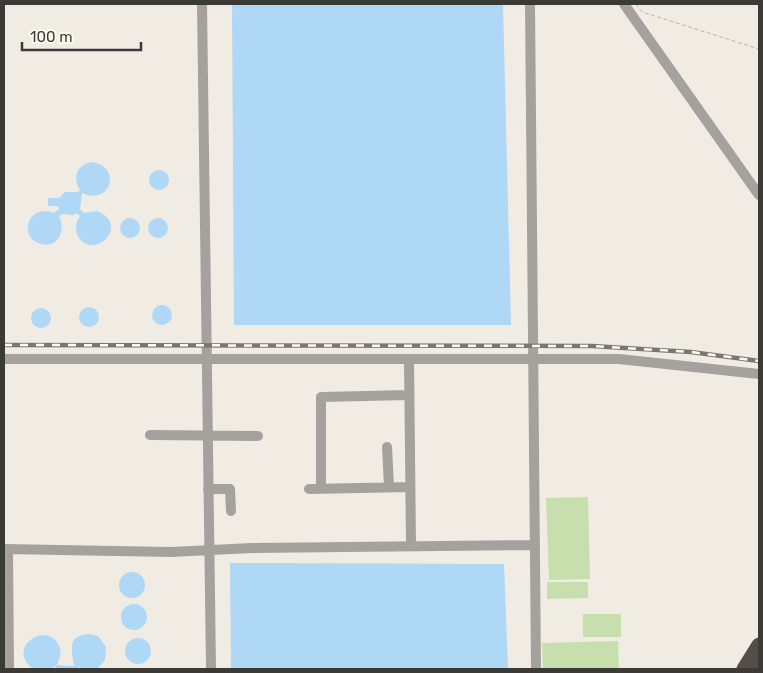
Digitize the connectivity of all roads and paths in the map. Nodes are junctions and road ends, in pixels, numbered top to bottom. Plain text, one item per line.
1 (202, 4) edge
2 (530, 4) edge
3 (624, 4) edge
4 (636, 4) edge
5 (759, 49) edge
6 (759, 195) edge
7 (4, 359) edge
8 (206, 359) junction
9 (409, 359) junction
10 (534, 360) junction
11 (759, 374) edge
12 (409, 395) junction
13 (150, 435) dead end
14 (207, 436) junction
15 (258, 436) dead end
16 (387, 447) dead end
17 (389, 487) junction
18 (410, 487) junction
19 (321, 488) junction
20 (208, 489) junction
21 (309, 489) dead end
22 (231, 510) dead end
23 (534, 545) junction
24 (411, 546) junction
25 (6, 549) edge
26 (210, 550) junction
27 (759, 645) edge
28 (9, 669) edge
29 (211, 669) edge
30 (536, 669) edge
31 (744, 669) edge

1 - 8 street
2 - 10 street
3 - 6 street
4 - 5 path
7 - 8 street
8 - 9 street
8 - 14 street
9 - 10 street
9 - 12 street
10 - 11 street
10 - 23 street
12 - 18 street
12 - 19 street
13 - 14 street
14 - 15 street
14 - 20 street
16 - 17 street
17 - 18 street
17 - 19 street
18 - 24 street
19 - 21 street
20 - 22 street
20 - 26 street
23 - 24 street
23 - 30 street
24 - 26 street
25 - 26 street
25 - 28 street
26 - 29 street
27 - 31 highway

